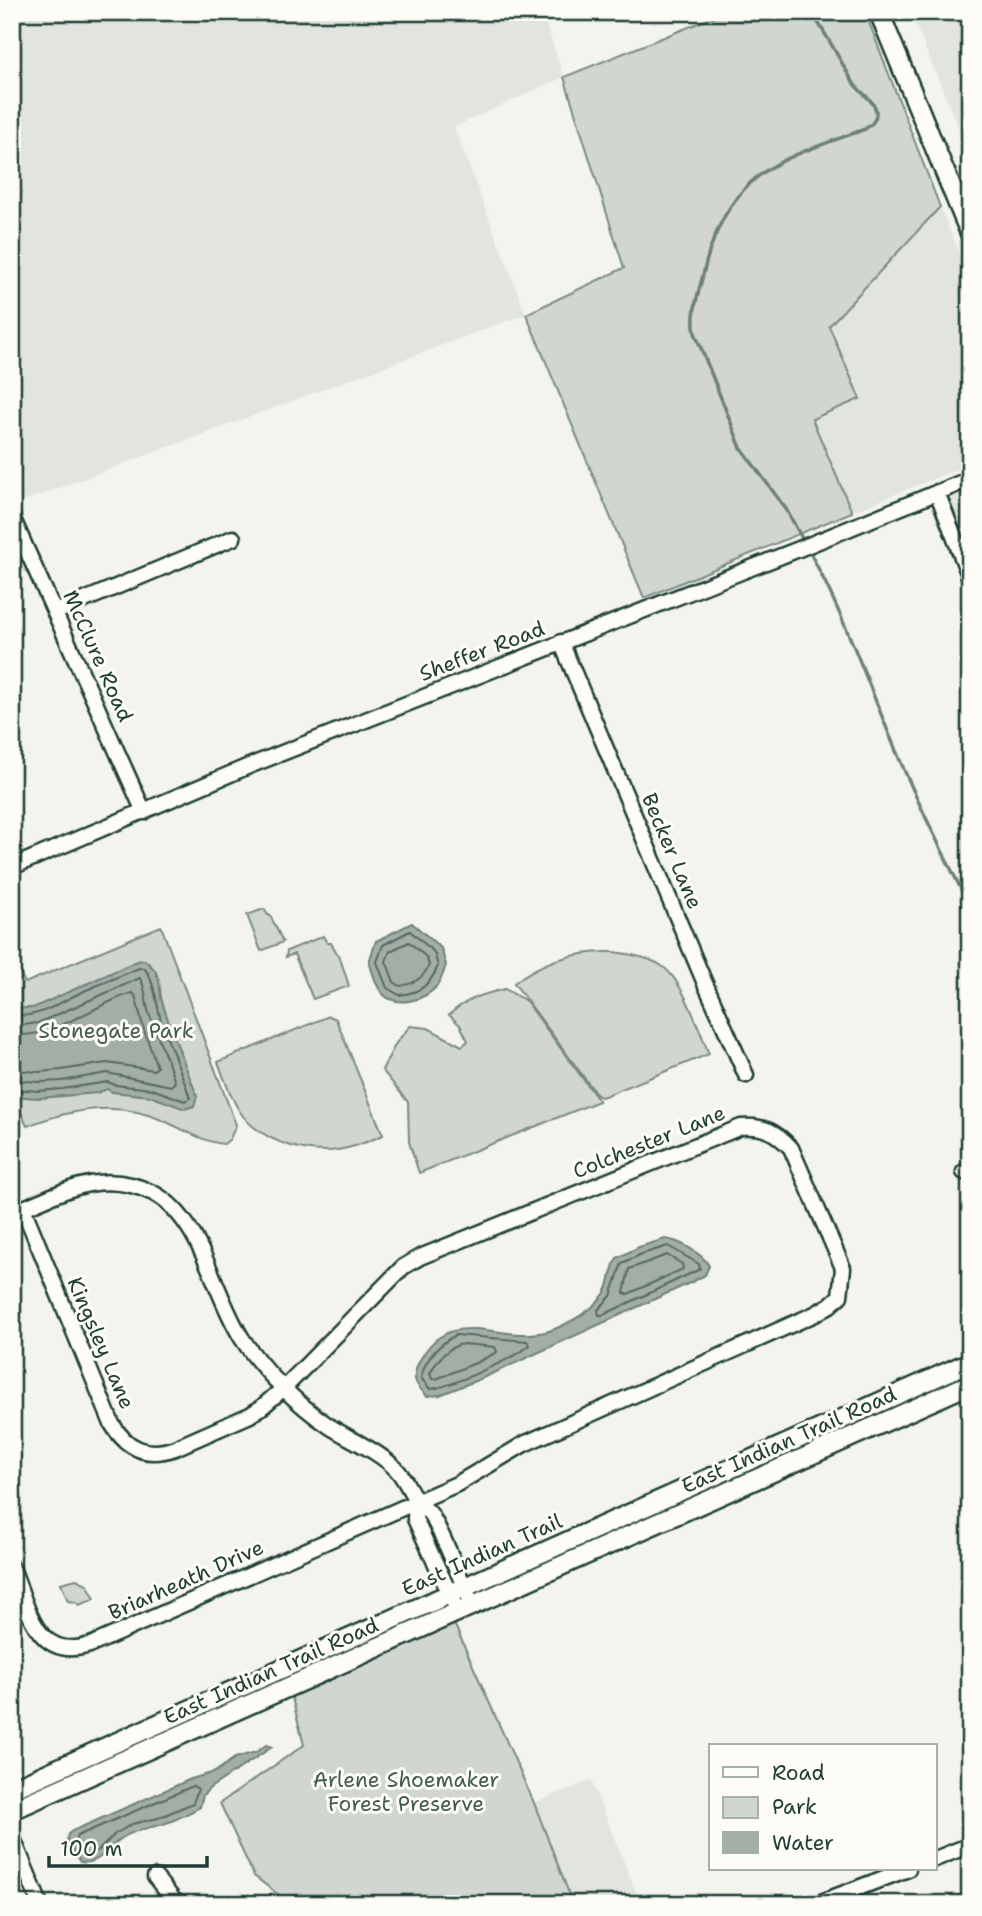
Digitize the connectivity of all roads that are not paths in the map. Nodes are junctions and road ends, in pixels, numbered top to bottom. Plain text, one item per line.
1 (879, 12) edge
2 (970, 233) edge
3 (970, 478) edge
4 (937, 492) junction
5 (12, 517) edge
6 (233, 538) dead end
7 (970, 578) edge
8 (56, 612) junction
9 (561, 642) junction
10 (144, 812) junction
11 (12, 867) edge
12 (746, 1075) dead end
13 (18, 1211) edge
14 (970, 1362) edge
15 (970, 1384) edge
16 (285, 1387) junction
17 (850, 1415) junction
18 (858, 1434) junction
19 (416, 1501) junction
20 (12, 1568) edge
21 (457, 1590) junction
22 (466, 1609) junction
23 (12, 1789) edge
24 (12, 1810) edge
25 (12, 1836) edge
26 (970, 1845) edge
27 (936, 1859) edge
28 (905, 1870) edge
29 (155, 1877) dead end
30 (40, 1904) edge
31 (177, 1904) edge
32 (816, 1904) edge

1 - 2 main road
3 - 4 street, Sheffer Road
4 - 7 street
4 - 9 street, Sheffer Road
5 - 8 street, McClure Road
6 - 8 street
8 - 10 street, McClure Road
9 - 10 street, Sheffer Road
9 - 12 street, Becker Lane
10 - 11 street, Sheffer Road
13 - 16 street
13 - 16 street, Kingsley Lane
14 - 17 main road, East Indian Trail
15 - 18 main road, East Indian Trail Road
16 - 19 street
16 - 19 street, Colchester Lane
17 - 18 main road
17 - 21 main road, East Indian Trail
18 - 22 main road, East Indian Trail Road
19 - 20 street, Briarheath Drive
19 - 21 street
21 - 22 street
21 - 23 main road, East Indian Trail
22 - 24 main road, East Indian Trail Road
25 - 30 street
26 - 27 street
28 - 32 street
29 - 31 street

